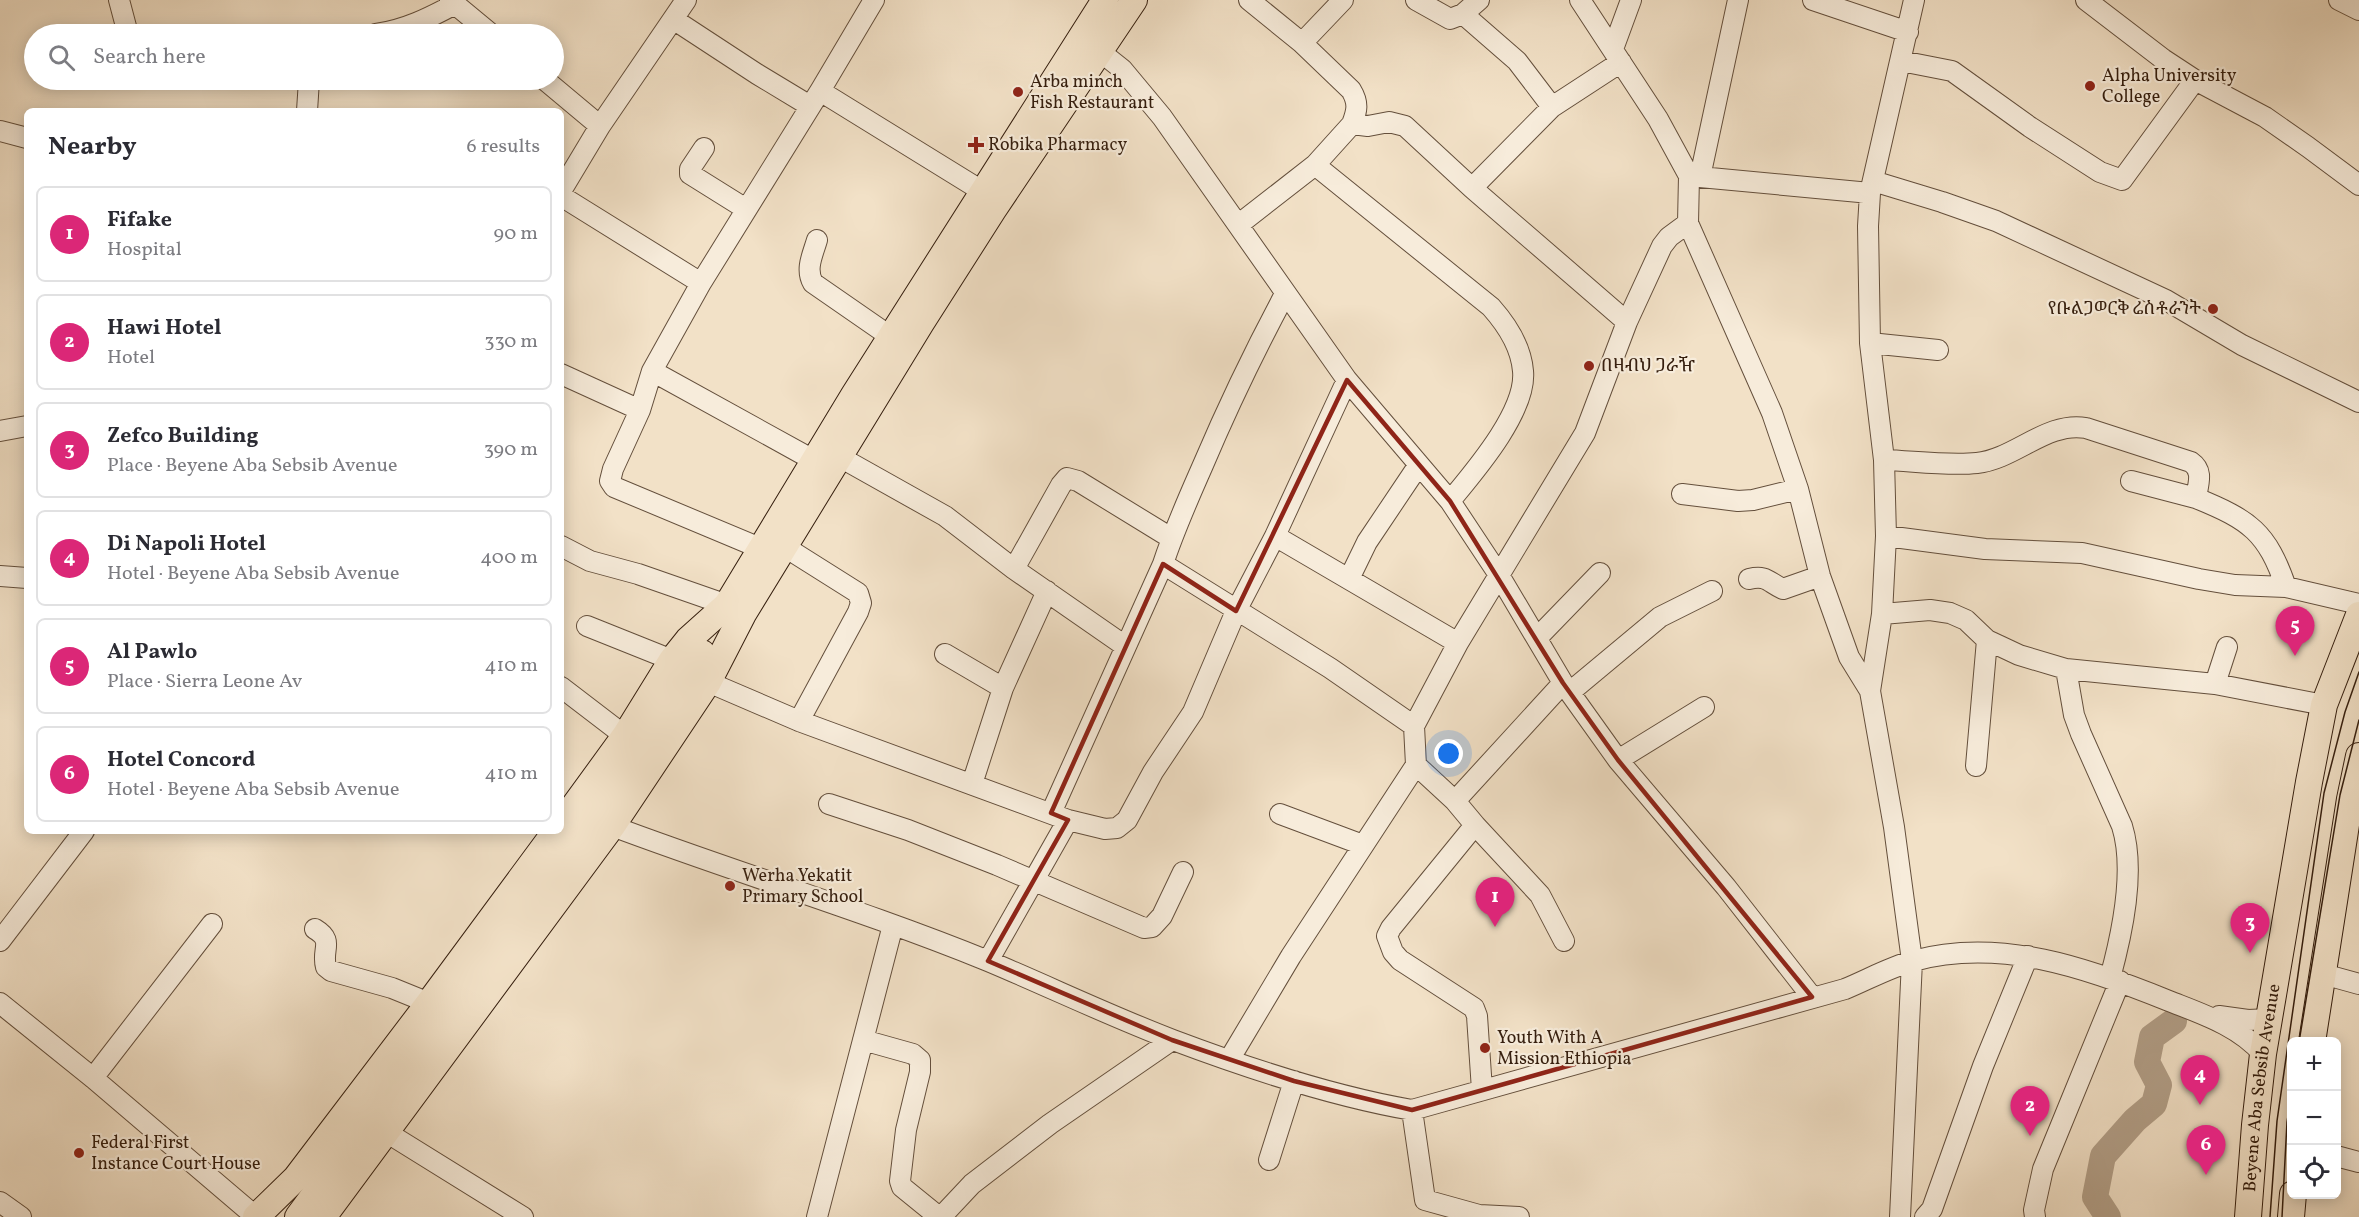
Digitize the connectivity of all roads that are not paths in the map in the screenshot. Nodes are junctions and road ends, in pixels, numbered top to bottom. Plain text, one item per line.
1 (119, 0) edge
2 (686, 0) edge
3 (874, 0) edge
4 (1105, 0) edge
5 (1134, 0) edge
6 (1249, 0) edge
7 (1343, 0) edge
8 (1416, 0) edge
9 (1479, 0) edge
10 (1631, 0) edge
11 (1738, 0) edge
12 (1813, 0) edge
13 (1914, 0) edge
14 (2086, 0) edge
15 (2339, 0) edge
16 (1582, 1) edge
17 (453, 2) edge
18 (2359, 10) edge
19 (1463, 14) junction
20 (673, 20) junction
21 (125, 24) edge
22 (416, 24) edge
23 (479, 24) edge
24 (1908, 32) junction
25 (1302, 43) junction
26 (1091, 44) junction
27 (1617, 55) junction
28 (1901, 61) junction
29 (2195, 80) junction
30 (308, 90) edge
31 (557, 90) edge
32 (815, 99) junction
33 (1552, 107) junction
34 (307, 108) edge
35 (1352, 124) junction
36 (600, 126) junction
37 (0, 131) edge
38 (24, 137) edge
39 (704, 148) dead end
40 (570, 161) edge
41 (1315, 165) junction
42 (1694, 177) junction
43 (564, 183) edge
44 (2359, 185) edge
45 (1872, 187) junction
46 (1472, 188) junction
47 (982, 191) junction
48 (564, 196) edge
49 (746, 209) junction
50 (1688, 224) junction
51 (1238, 225) junction
52 (817, 240) dead end
53 (701, 283) junction
54 (1285, 294) junction
55 (1627, 322) junction
56 (891, 337) junction
57 (1870, 343) junction
58 (1938, 350) dead end
59 (652, 371) junction
60 (564, 375) edge
61 (1347, 380) junction
62 (2359, 402) edge
63 (640, 410) junction
64 (24, 427) edge
65 (0, 431) edge
66 (1884, 460) junction
67 (827, 462) junction
68 (1418, 466) junction
69 (2131, 481) dead end
70 (1798, 489) junction
71 (1682, 494) dead end
72 (2196, 498) junction
73 (1450, 501) junction
74 (1275, 536) junction
75 (1886, 536) junction
76 (1171, 538) junction
77 (564, 548) edge
78 (773, 548) junction
79 (1163, 564) junction
80 (1014, 569) junction
81 (1600, 573) dead end
82 (1500, 575) junction
83 (0, 576) edge
84 (1820, 576) junction
85 (24, 578) edge
86 (1349, 579) junction
87 (1749, 579) dead end
88 (2286, 587) junction
89 (1047, 591) junction
90 (1712, 591) dead end
91 (2359, 604) edge
92 (735, 609) junction
93 (1236, 611) junction
94 (1882, 614) junction
95 (2359, 615) edge
96 (587, 627) dead end
97 (1537, 638) junction
98 (1987, 640) junction
99 (1458, 643) junction
100 (1125, 646) junction
101 (2227, 647) dead end
102 (945, 654) dead end
103 (672, 660) junction
104 (2066, 669) junction
105 (708, 682) junction
106 (2215, 684) junction
107 (1567, 687) junction
108 (1002, 688) junction
109 (564, 689) edge
110 (1870, 692) junction
111 (2324, 705) junction
112 (1704, 707) dead end
113 (799, 721) junction
114 (1414, 726) junction
115 (625, 736) junction
116 (2359, 756) edge
117 (1618, 760) junction
118 (1416, 765) junction
119 (1976, 766) dead end
120 (972, 784) junction
121 (1455, 801) junction
122 (2354, 801) edge
123 (829, 804) dead end
124 (1280, 814) dead end
125 (1059, 817) junction
126 (564, 820) edge
127 (1474, 825) junction
128 (612, 826) junction
129 (82, 834) edge
130 (554, 834) edge
131 (1363, 845) junction
132 (1183, 872) dead end
133 (1034, 880) junction
134 (212, 924) dead end
135 (893, 925) junction
136 (315, 929) dead end
137 (0, 941) edge
138 (1564, 941) dead end
139 (2028, 956) junction
140 (988, 961) junction
141 (1912, 961) junction
142 (2323, 974) junction
143 (2115, 980) junction
144 (2359, 984) edge
145 (1812, 997) junction
146 (0, 1003) edge
147 (429, 1003) junction
148 (2196, 1011) junction
149 (2270, 1019) junction
150 (2313, 1037) edge
151 (863, 1040) junction
152 (1172, 1040) junction
153 (2263, 1054) junction
154 (1229, 1059) junction
155 (93, 1078) junction
156 (1294, 1081) junction
157 (1482, 1090) junction
158 (1412, 1110) junction
159 (386, 1132) junction
160 (2341, 1157) edge
161 (1269, 1160) dead end
162 (2359, 1162) edge
163 (296, 1178) junction
164 (2293, 1199) edge
165 (0, 1202) edge
166 (1421, 1209) edge
167 (21, 1217) edge
168 (256, 1217) edge
169 (274, 1217) edge
170 (298, 1217) edge
171 (323, 1217) edge
172 (523, 1217) edge
173 (817, 1217) edge
174 (940, 1217) edge
175 (1519, 1217) edge
176 (1900, 1217) edge
177 (1926, 1217) edge
178 (2035, 1217) edge
179 (2248, 1217) edge
180 (2291, 1217) edge

1 - 21 street
2 - 20 street
3 - 32 street
4 - 26 main road
5 - 26 main road
6 - 25 street
7 - 25 street
8 - 19 street
9 - 19 street
10 - 27 street
11 - 42 street
12 - 24 street
13 - 24 street
14 - 29 street
15 - 18 street
16 - 27 street
17 - 22 street
17 - 23 street
19 - 33 street
20 - 32 street
20 - 36 street
24 - 28 street
25 - 35 street
26 - 47 main road
26 - 51 street
26 - 67 main road
27 - 33 street
27 - 42 street
28 - 29 street
28 - 45 street
29 - 44 street
30 - 34 street
31 - 36 street
32 - 47 street
32 - 49 street
33 - 46 street
35 - 41 street
35 - 46 street
36 - 40 street
37 - 38 street
39 - 49 street
40 - 43 street
41 - 51 street
41 - 73 street
42 - 45 street
42 - 50 street
45 - 57 street
45 - 62 street
46 - 55 street
47 - 56 main road
48 - 53 street
49 - 53 street
50 - 55 street
50 - 70 street
51 - 54 street
52 - 56 street
53 - 59 street
54 - 61 street
54 - 76 street
55 - 82 street
56 - 67 main road
57 - 58 street
57 - 66 street
59 - 63 street
59 - 67 street
60 - 63 street
61 - 68 street
61 - 74 street
63 - 78 street
64 - 65 street
66 - 72 street
66 - 75 street
67 - 78 main road
67 - 80 street
68 - 73 street
68 - 86 street
69 - 72 street
70 - 71 street
70 - 84 street
72 - 88 street
73 - 82 street
74 - 86 street
74 - 93 street
75 - 88 street
75 - 94 street
76 - 79 street
76 - 80 street
77 - 92 street
78 - 92 main road
78 - 113 street
79 - 93 street
79 - 100 street
80 - 89 street
81 - 97 street
82 - 97 street
82 - 99 street
83 - 85 street
84 - 87 street
84 - 110 street
86 - 99 street
88 - 91 street
89 - 100 street
89 - 108 street
90 - 107 street
92 - 103 main road
92 - 105 main road
92 - 170 main road
93 - 114 street
93 - 125 street
94 - 98 street
94 - 110 street
95 - 111 main road, Beyene Aba Sebsib Avenue
96 - 103 street
97 - 107 street
98 - 104 street
98 - 119 street
99 - 114 street
100 - 125 street
101 - 106 street
102 - 108 street
103 - 115 main road
104 - 106 street
104 - 143 street
105 - 113 street
105 - 128 main road
106 - 111 street
107 - 117 street
107 - 121 street
108 - 120 street
109 - 115 street
110 - 141 street
111 - 149 main road, Beyene Aba Sebsib Avenue
112 - 117 street
113 - 120 street
114 - 118 street
115 - 126 main road
116 - 122 main road
117 - 145 street
118 - 121 street
118 - 131 street
120 - 125 street
121 - 127 street
122 - 142 main road
123 - 133 street
124 - 131 street
125 - 133 street
127 - 138 street
127 - 157 street
128 - 135 street
128 - 159 main road
129 - 137 street
130 - 147 main road
131 - 154 street
132 - 133 street
133 - 140 street
134 - 155 street
135 - 140 street
135 - 151 street
136 - 147 street
139 - 141 street
139 - 143 street
139 - 177 street
140 - 152 street
141 - 145 street
141 - 176 street
142 - 144 street
142 - 150 main road
143 - 148 street
143 - 178 street
145 - 157 street
146 - 155 street
147 - 163 main road
148 - 149 street
148 - 153 street
149 - 153 main road, Beyene Aba Sebsib Avenue
151 - 173 street
151 - 174 street
152 - 154 street
152 - 174 street
153 - 179 main road, Beyene Aba Sebsib Avenue
154 - 156 street
155 - 168 street
156 - 158 street
156 - 161 street
157 - 158 street
158 - 166 street
159 - 171 main road
159 - 172 street
160 - 162 street
163 - 168 main road
163 - 169 main road
164 - 180 main road
165 - 167 street
166 - 175 street

